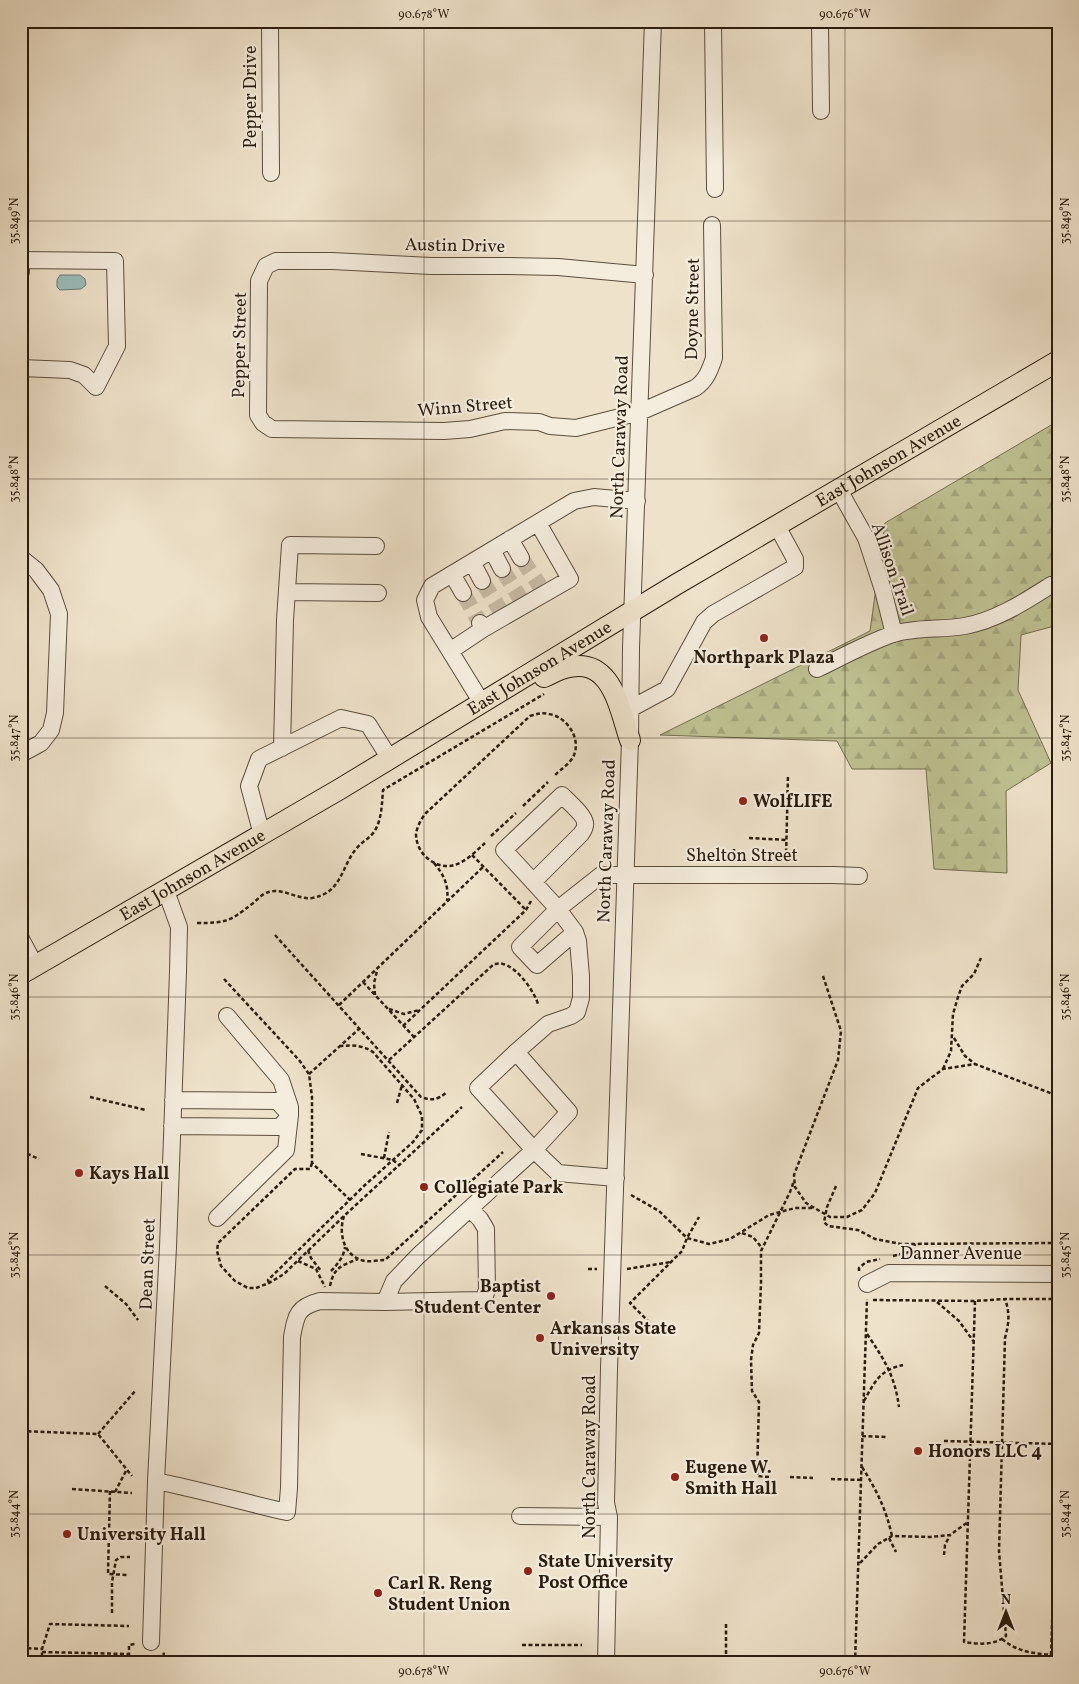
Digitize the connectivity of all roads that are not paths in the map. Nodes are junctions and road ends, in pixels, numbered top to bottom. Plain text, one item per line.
1 (270, 21) edge
2 (653, 21) edge
3 (713, 21) edge
4 (820, 21) edge
5 (821, 112) dead end
6 (271, 173) dead end
7 (715, 189) dead end
8 (712, 225) dead end
9 (266, 266) joint
10 (21, 272) edge
11 (645, 275) junction
12 (1058, 362) edge
13 (21, 368) edge
14 (640, 412) junction
15 (263, 423) joint
16 (839, 490) junction
17 (637, 501) junction
18 (538, 523) junction
19 (776, 526) junction
20 (510, 539) junction
21 (376, 546) dead end
22 (492, 550) junction
23 (21, 558) edge
24 (520, 558) tunnel mouth
25 (472, 562) junction
26 (502, 569) tunnel mouth
27 (452, 574) junction
28 (482, 581) tunnel mouth
29 (1051, 585) dead end
30 (287, 592) junction
31 (463, 593) tunnel mouth
32 (378, 594) dead end
33 (634, 611) junction
34 (894, 634) junction
35 (450, 651) junction
36 (817, 669) dead end
37 (482, 703) junction
38 (630, 709) junction
39 (630, 740) junction
40 (282, 748) junction
41 (21, 754) edge
42 (390, 759) junction
43 (262, 835) junction
44 (624, 874) junction
45 (859, 876) dead end
46 (166, 890) junction
47 (533, 890) junction
48 (558, 909) junction
49 (575, 932) junction
50 (21, 939) edge
51 (29, 971) edge
52 (227, 1016) dead end
53 (516, 1052) junction
54 (173, 1100) junction
55 (290, 1115) junction
56 (172, 1126) junction
57 (534, 1150) junction
58 (616, 1178) junction
59 (470, 1209) junction
60 (217, 1218) dead end
61 (1058, 1274) edge
62 (867, 1292) road end
63 (385, 1302) junction
64 (156, 1481) junction
65 (608, 1510) junction
66 (520, 1516) dead end
67 (151, 1642) dead end
68 (606, 1663) edge

1 - 6 street, Pepper Drive
2 - 11 street, North Caraway Road
3 - 7 street
4 - 5 street
8 - 14 street, Doyne Street
9 - 11 street, Austin Drive
9 - 15 street, Pepper Street
10 - 13 street
11 - 14 street, North Caraway Road
12 - 16 main road, East Johnson Avenue
14 - 15 street, Winn Street
14 - 17 street, North Caraway Road
16 - 19 main road, East Johnson Avenue
16 - 34 street, Allison Trail
17 - 18 street
17 - 33 street, North Caraway Road
18 - 20 street
18 - 35 street
19 - 33 main road, East Johnson Avenue
19 - 38 street
20 - 22 street
20 - 24 street
21 - 30 street
22 - 25 street
22 - 26 street
23 - 41 street
25 - 27 street
25 - 28 street
27 - 31 street
27 - 35 street
29 - 34 street, Allison Trail
30 - 32 street
30 - 40 street
33 - 37 main road, East Johnson Avenue
33 - 38 street, North Caraway Road
34 - 36 street, Allison Trail
35 - 37 street
37 - 39 main road
37 - 42 main road, East Johnson Avenue
38 - 39 street, North Caraway Road
39 - 44 street, North Caraway Road
40 - 42 street
40 - 43 street
42 - 43 main road, East Johnson Avenue
43 - 46 main road, East Johnson Avenue
44 - 45 street, Shelton Street
44 - 48 street, Shelton Street
44 - 58 street, North Caraway Road
46 - 51 main road, East Johnson Avenue
46 - 54 street, Dean Street
47 - 47 street
47 - 48 street
48 - 49 street
48 - 49 street, Shelton Street
49 - 53 street
50 - 51 street
52 - 55 street
53 - 57 street
53 - 57 street
54 - 55 street
54 - 56 street, Dean Street
55 - 56 street
55 - 60 street
56 - 64 street, Dean Street
57 - 58 street
57 - 59 street
58 - 65 street, North Caraway Road
59 - 63 street
59 - 63 street
61 - 62 street, Danner Avenue
63 - 64 street
64 - 67 street, Dean Street
65 - 66 street
65 - 68 street, North Caraway Road

